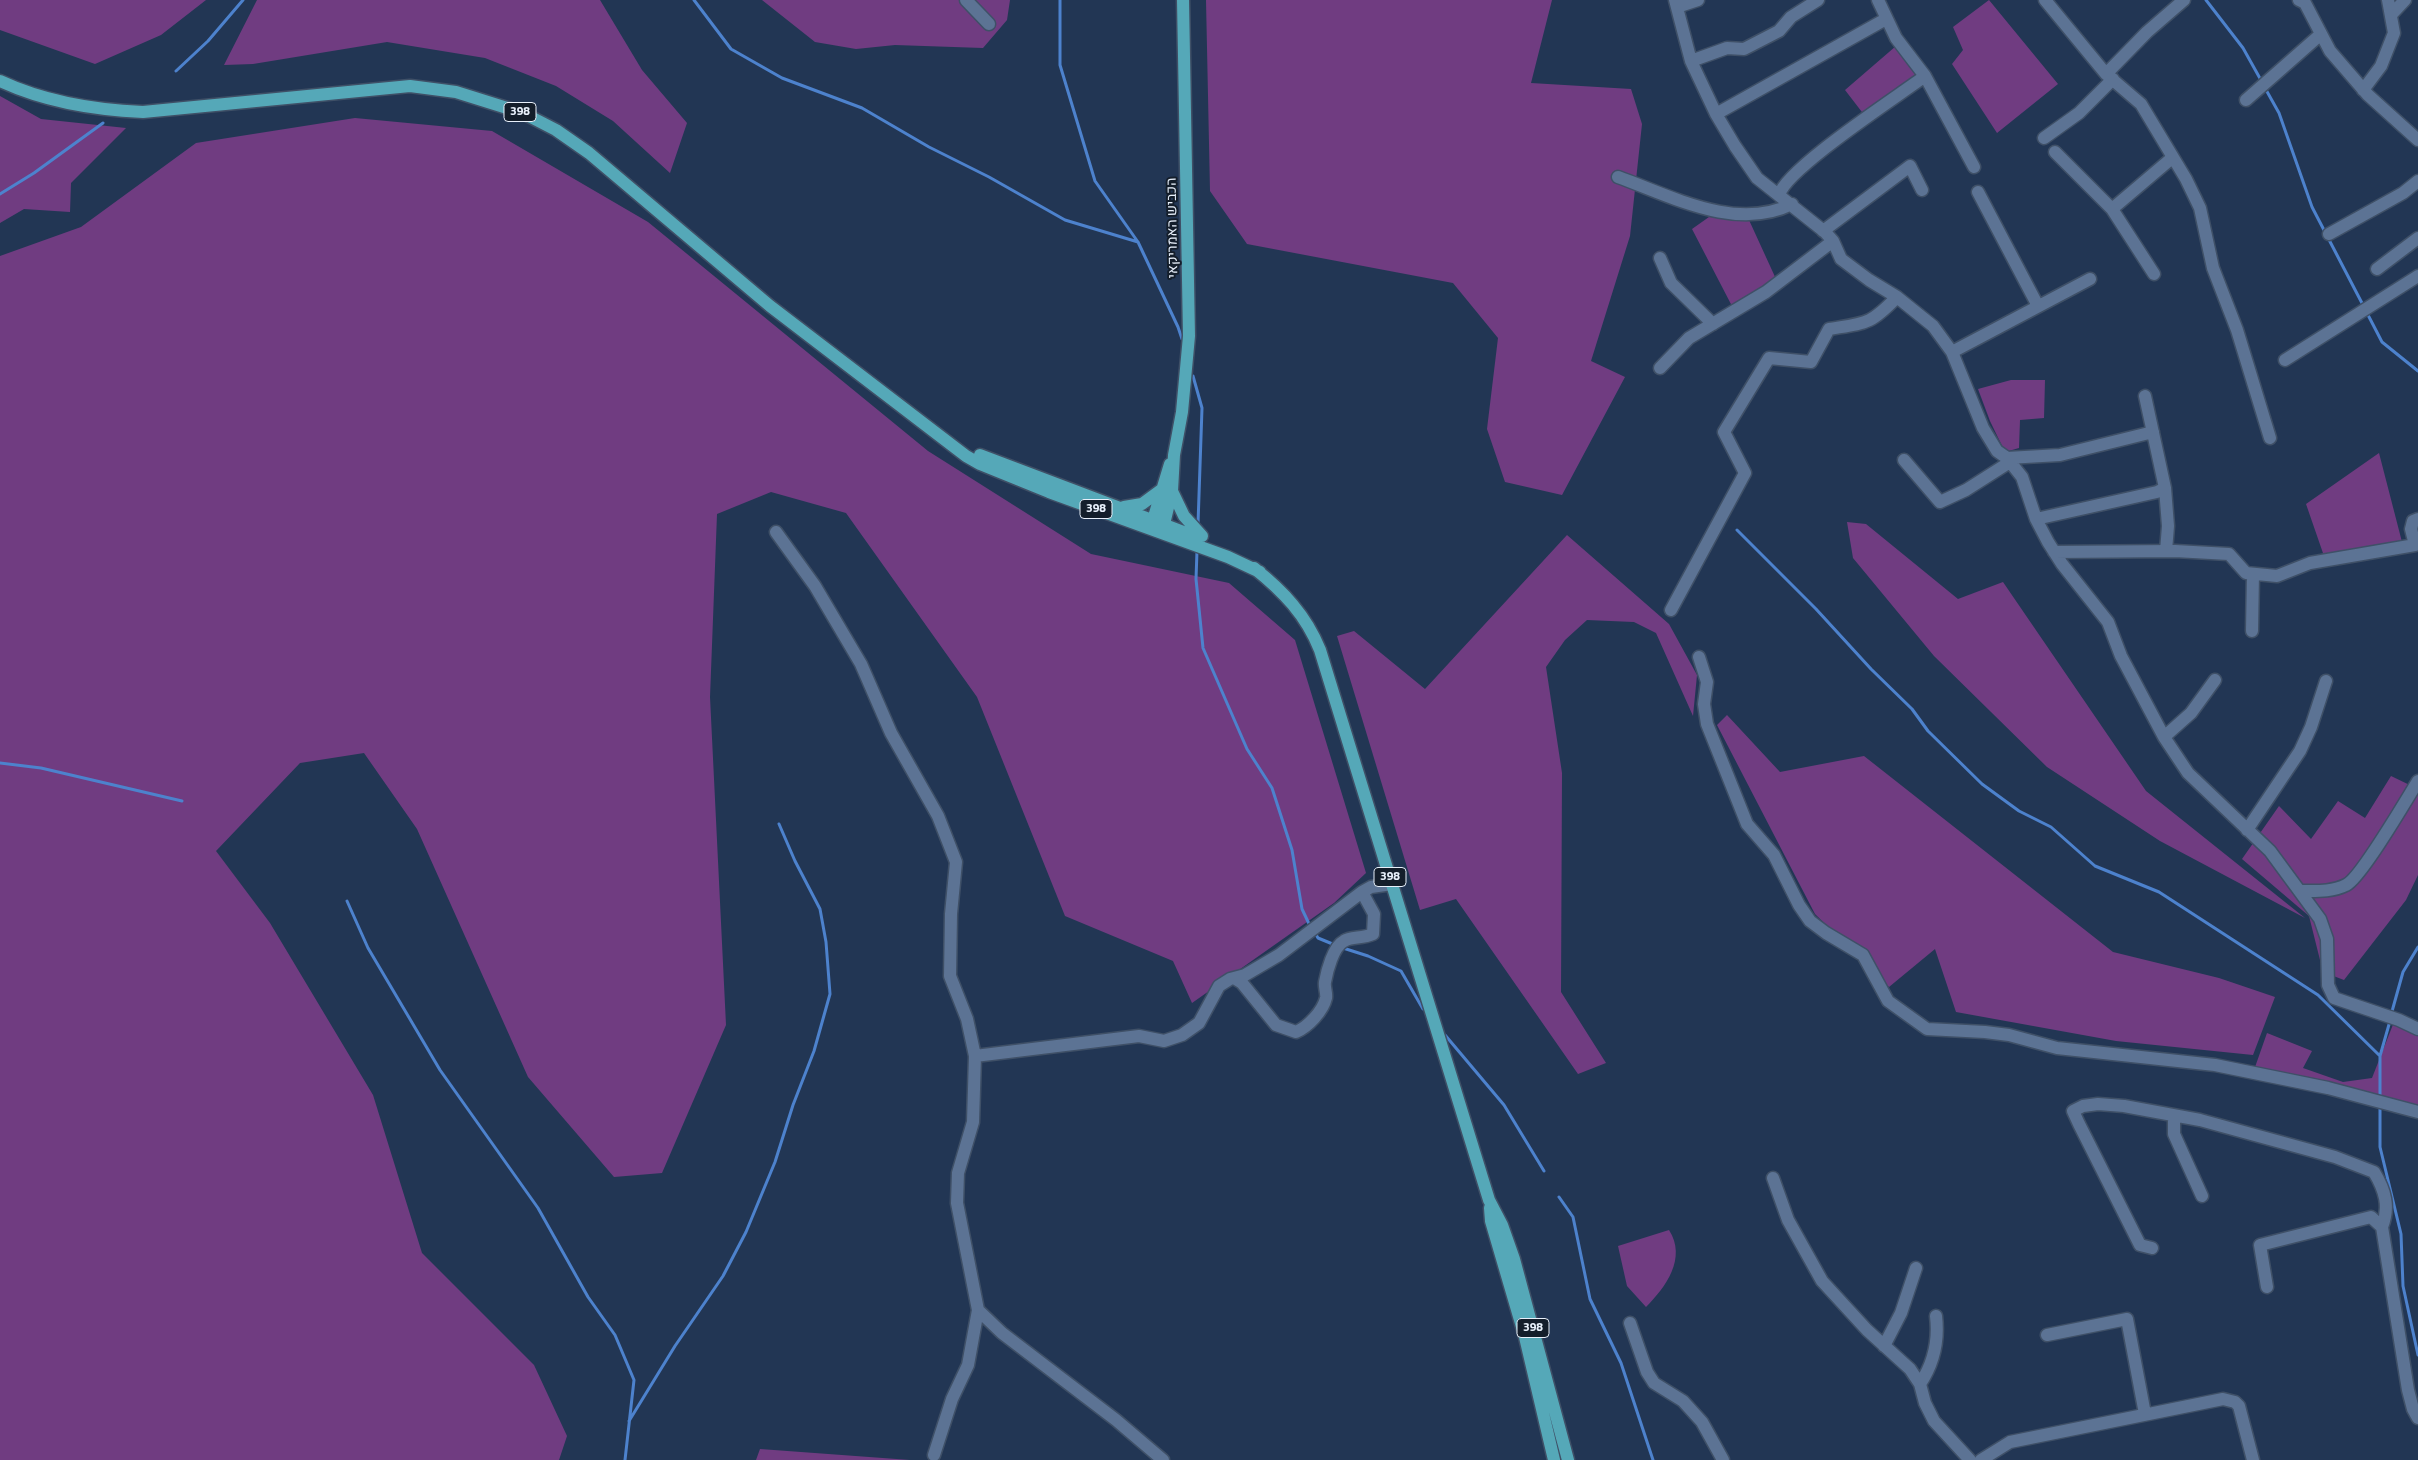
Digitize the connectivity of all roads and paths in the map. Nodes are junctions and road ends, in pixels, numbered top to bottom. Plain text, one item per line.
1 (966, 0) edge
2 (1183, 0) edge
3 (1698, 0) edge
4 (1818, 0) edge
5 (1878, 0) edge
6 (2045, 0) edge
7 (2184, 0) edge
8 (2299, 0) edge
9 (2388, 0) edge
10 (2405, 0) edge
11 (1676, 4) edge
12 (2390, 15) junction
13 (1886, 19) junction
14 (989, 24) dead end
15 (2321, 34) junction
16 (1692, 61) junction
17 (1925, 76) junction
18 (2110, 76) junction
19 (0, 81) edge
20 (2363, 90) junction
21 (2246, 100) dead end
22 (1716, 114) junction
23 (2392, 118) junction
24 (2044, 138) dead end
25 (2418, 140) edge
26 (2418, 148) edge
27 (2055, 152) dead end
28 (2172, 158) junction
29 (1974, 166) dead end
30 (1618, 177) dead end
31 (2418, 180) edge
32 (1922, 190) dead end
33 (1978, 192) dead end
34 (1779, 195) junction
35 (1792, 204) junction
36 (2112, 209) junction
37 (1823, 231) junction
38 (2329, 234) dead end
39 (2418, 238) edge
40 (1833, 241) junction
41 (1660, 258) dead end
42 (2378, 269) dead end
43 (2154, 274) dead end
44 (2418, 276) edge
45 (2090, 278) dead end
46 (1897, 297) junction
47 (2038, 306) junction
48 (1712, 324) junction
49 (1952, 352) junction
50 (2285, 360) dead end
51 (1660, 368) dead end
52 (2145, 396) dead end
53 (2153, 432) junction
54 (938, 434) junction
55 (2270, 438) dead end
56 (1904, 460) dead end
57 (2008, 460) junction
58 (2165, 488) junction
59 (1167, 490) junction
60 (1120, 507) junction
61 (2036, 519) junction
62 (2418, 519) edge
63 (1158, 525) junction
64 (776, 532) dead end
65 (1208, 541) junction
66 (2166, 551) junction
67 (2054, 552) junction
68 (1260, 572) junction
69 (2253, 574) junction
70 (1671, 610) dead end
71 (2252, 631) dead end
72 (1699, 657) dead end
73 (2215, 680) dead end
74 (2326, 681) dead end
75 (2164, 737) junction
76 (2418, 781) edge
77 (2247, 830) junction
78 (1392, 884) junction
79 (2301, 891) junction
80 (1362, 892) junction
81 (1234, 978) junction
82 (2418, 1029) edge
83 (975, 1056) junction
84 (2418, 1112) edge
85 (2174, 1117) junction
86 (1773, 1178) dead end
87 (2202, 1196) dead end
88 (2382, 1227) junction
89 (2152, 1248) dead end
90 (1916, 1268) dead end
91 (2267, 1287) dead end
92 (978, 1310) junction
93 (1936, 1316) dead end
94 (1630, 1322) dead end
95 (2047, 1335) dead end
96 (1884, 1346) junction
97 (1920, 1384) junction
98 (2145, 1414) junction
99 (2418, 1418) edge
100 (1555, 1432) junction
101 (934, 1456) dead end
102 (1163, 1460) edge
103 (1554, 1460) edge
104 (1568, 1460) edge
105 (1723, 1460) edge
106 (1970, 1460) edge
107 (1981, 1460) edge
108 (2253, 1460) edge

1 - 14 street
2 - 59 main road, הכביש האמריקאי
3 - 11 street
4 - 16 street
5 - 13 street
6 - 18 street
7 - 18 street
8 - 15 street
9 - 12 street
10 - 12 street
11 - 16 street
12 - 20 street
13 - 17 street
13 - 22 street
15 - 20 street
15 - 21 street
16 - 22 street
17 - 29 street
17 - 34 street
18 - 24 street
18 - 28 street
19 - 54 main road, 398
20 - 23 street
22 - 34 street
23 - 25 street
23 - 26 street
27 - 36 street
28 - 36 street
28 - 55 street
30 - 35 street
31 - 38 street
32 - 37 street
33 - 47 street
34 - 35 street
35 - 37 street
36 - 43 street
37 - 40 street
39 - 42 street
40 - 46 street
40 - 48 street
41 - 48 street
44 - 50 street
45 - 47 street
46 - 49 street
46 - 70 street
47 - 49 street
48 - 51 street
49 - 57 street
52 - 53 street
53 - 57 street
53 - 58 street
54 - 60 main road, 398
54 - 63 main road, 398
56 - 57 street
57 - 61 street
58 - 61 street
58 - 66 street
59 - 60 main road
59 - 63 main road, הכביש האמריקאי
59 - 65 main road
60 - 63 main road, 398
61 - 67 street
62 - 69 street
63 - 65 main road, 398
63 - 68 main road, 398
64 - 83 street
65 - 68 main road, 398
66 - 67 street
66 - 69 street
67 - 75 street
68 - 78 main road, 398
69 - 71 street
72 - 84 street
73 - 75 street
74 - 77 street
75 - 77 street
76 - 79 street
77 - 79 street
78 - 80 street
78 - 100 main road, 398
79 - 82 street
80 - 81 street
80 - 81 street
81 - 83 street
83 - 92 street
85 - 87 street
85 - 88 street
85 - 89 street
86 - 96 street
88 - 91 street
88 - 99 street
90 - 96 street
92 - 101 street
92 - 102 street
93 - 97 street
94 - 105 street
95 - 98 street
96 - 97 street
97 - 106 street
98 - 107 street
98 - 108 street
100 - 103 main road, 398
100 - 104 main road, 398

